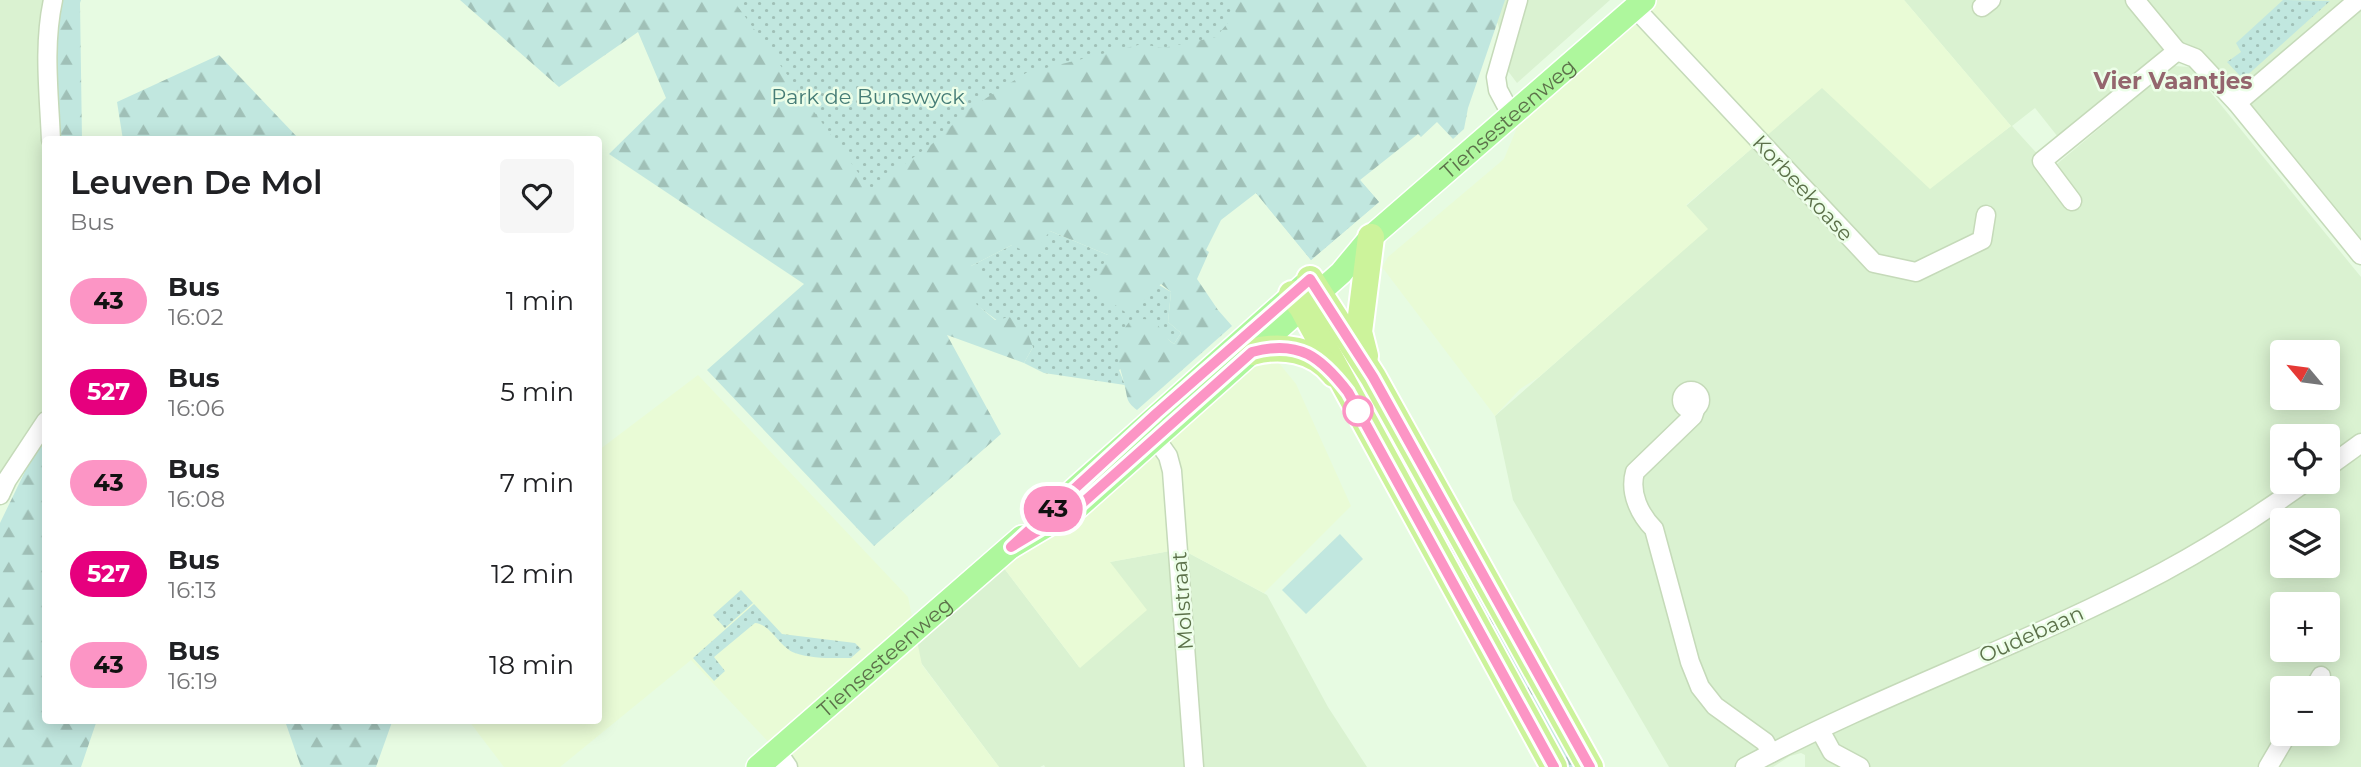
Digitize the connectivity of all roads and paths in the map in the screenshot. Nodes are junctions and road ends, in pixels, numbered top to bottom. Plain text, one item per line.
1 (54, 0) edge
2 (1518, 0) edge
3 (2135, 0) edge
4 (2359, 1) edge
5 (1640, 4) edge
6 (2177, 51) junction
7 (2237, 103) junction
8 (1512, 116) junction
9 (51, 136) edge
10 (2072, 201) dead end
11 (1986, 215) dead end
12 (1371, 237) junction
13 (2361, 255) edge
14 (1306, 293) junction
15 (1252, 352) junction
16 (1373, 377) junction
17 (1348, 392) junction
18 (1696, 407) dead end
19 (42, 428) edge
20 (1156, 439) junction
21 (2361, 443) edge
22 (2340, 458) edge
23 (2288, 494) edge
24 (0, 495) edge
25 (1011, 547) junction
26 (1820, 730) junction
27 (2280, 746) edge
28 (1771, 753) junction
29 (783, 759) edge
30 (758, 767) edge
31 (1194, 767) edge
32 (1554, 767) edge
33 (1590, 767) edge
34 (1745, 767) edge
35 (1860, 767) edge
36 (2268, 767) edge

1 - 9 street
2 - 8 street
3 - 6 street
4 - 7 street
5 - 8 main road, Tiensesteenweg
5 - 11 street, Korbeekoase
6 - 7 street
6 - 10 street
7 - 13 street
8 - 12 main road, Tiensesteenweg
12 - 14 main road, Tiensesteenweg
12 - 16 highway
14 - 15 main road, Tiensesteenweg
14 - 16 highway
14 - 17 highway
14 - 25 main road, Tiensesteenweg
15 - 17 highway
15 - 20 main road, Tiensesteenweg
16 - 33 highway
17 - 32 highway
18 - 28 street
19 - 24 street
20 - 25 main road, Tiensesteenweg
20 - 31 street, Molstraat
21 - 22 street
23 - 26 street, Oudebaan
25 - 29 main road, Tiensesteenweg
26 - 28 street, Oudebaan
26 - 35 street
27 - 36 street
28 - 34 street, Oudebaan
29 - 30 main road, Tiensesteenweg

